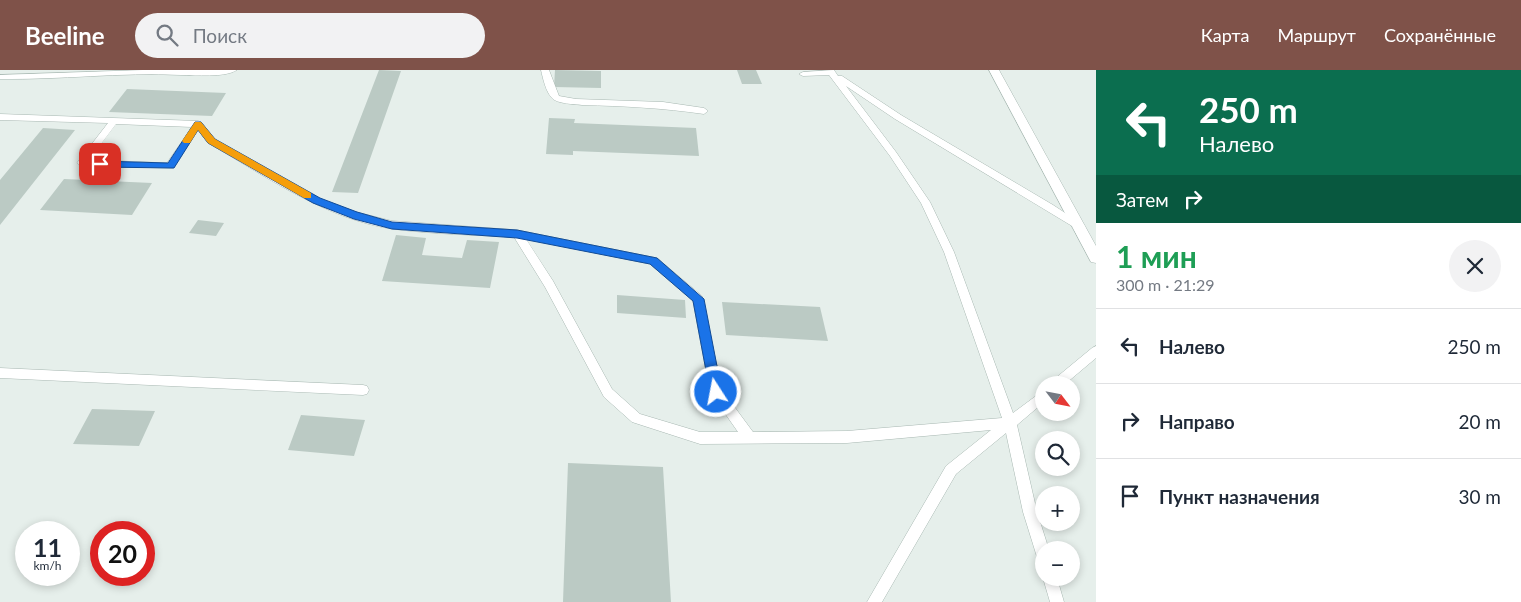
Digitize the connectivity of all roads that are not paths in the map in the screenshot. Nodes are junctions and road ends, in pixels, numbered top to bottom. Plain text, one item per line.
1 (233, 70) edge
2 (545, 70) edge
3 (994, 70) edge
4 (830, 71) edge
5 (803, 74) dead end
6 (0, 77) edge
7 (704, 111) dead end
8 (0, 117) edge
9 (114, 121) junction
10 (198, 124) junction
11 (1080, 226) junction
12 (517, 234) junction
13 (1096, 258) edge
14 (1096, 351) edge
15 (0, 373) edge
16 (1067, 376) edge
17 (362, 390) dead end
18 (1035, 402) edge
19 (1010, 423) junction
20 (749, 437) junction
21 (1039, 541) edge
22 (1052, 586) edge
23 (874, 602) edge
24 (1057, 602) edge

1 - 6 lane
2 - 7 lane
3 - 11 street
4 - 5 lane
4 - 11 lane
4 - 19 lane
8 - 9 lane
9 - 10 lane
9 - 10 lane
10 - 12 lane
11 - 13 street
12 - 20 lane
12 - 20 lane
14 - 16 lane
15 - 17 lane
18 - 19 lane
19 - 20 lane
19 - 21 lane
19 - 23 lane
22 - 24 lane

